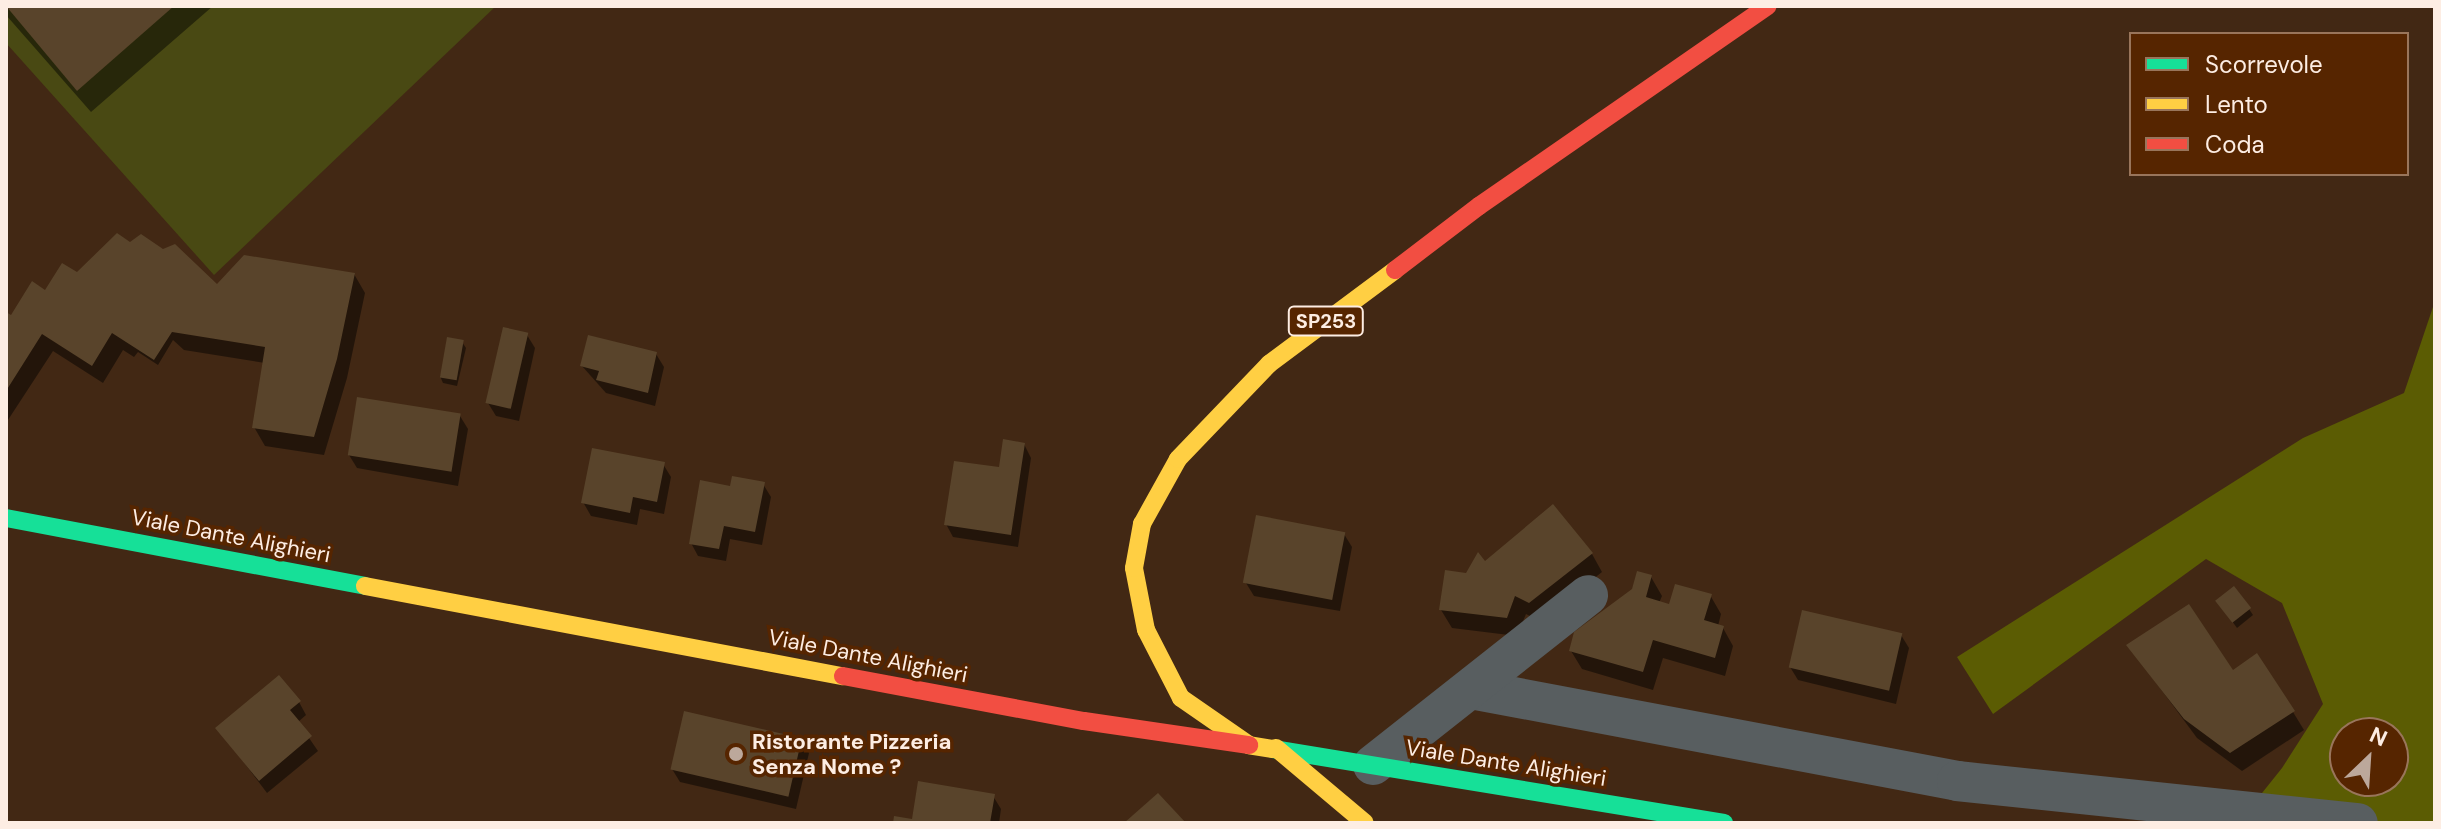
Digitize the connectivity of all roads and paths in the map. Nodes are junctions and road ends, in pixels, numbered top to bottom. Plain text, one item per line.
1 (1768, 6) edge
2 (6, 518) edge
3 (1588, 595) dead end
4 (1471, 689) junction
5 (1249, 745) junction
6 (1275, 747) junction
7 (1373, 765) junction
8 (1617, 805) junction
9 (1576, 819) dead end
10 (1365, 823) edge
11 (1724, 823) edge
12 (2358, 823) edge

1 - 5 main road, SP253
2 - 5 main road, Viale Dante Alighieri
3 - 4 street
4 - 7 street
4 - 12 street
5 - 6 main road, Viale Dante Alighieri
6 - 7 main road, Viale Dante Alighieri
6 - 10 main road
7 - 8 main road, Viale Dante Alighieri
8 - 9 main road
8 - 11 main road, Viale Dante Alighieri

